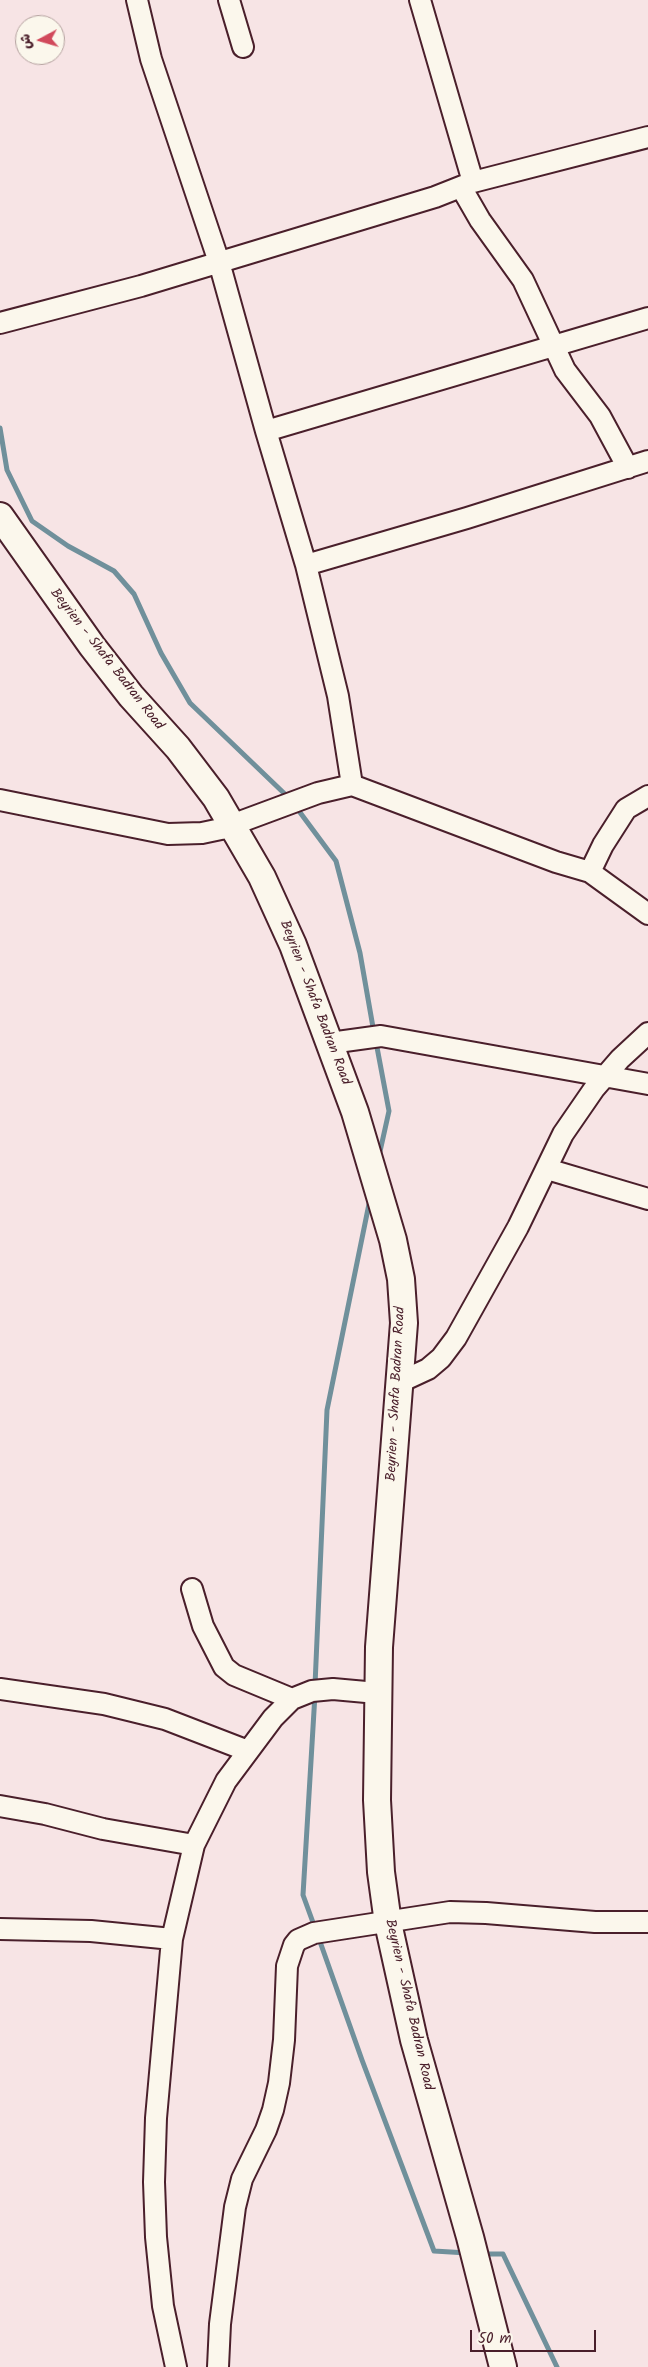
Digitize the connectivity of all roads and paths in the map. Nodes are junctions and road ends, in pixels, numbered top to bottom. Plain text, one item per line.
1 (137, 0) edge
2 (230, 0) edge
3 (420, 0) edge
4 (243, 47) dead end
5 (648, 136) edge
6 (467, 185) junction
7 (220, 262) junction
8 (648, 318) edge
9 (0, 323) edge
10 (552, 346) junction
11 (266, 431) junction
12 (648, 461) edge
13 (628, 468) junction
14 (0, 516) edge
15 (306, 565) junction
16 (352, 785) junction
17 (648, 796) edge
18 (0, 800) edge
19 (232, 824) junction
20 (590, 872) junction
21 (648, 914) edge
22 (648, 1033) edge
23 (330, 1043) junction
24 (605, 1076) junction
25 (648, 1084) edge
26 (547, 1169) junction
27 (648, 1200) edge
28 (400, 1382) junction
29 (192, 1589) dead end
30 (0, 1689) edge
31 (378, 1693) junction
32 (292, 1700) junction
33 (248, 1751) junction
34 (0, 1806) edge
35 (194, 1845) junction
36 (648, 1922) edge
37 (388, 1923) junction
38 (0, 1929) edge
39 (172, 1939) junction
40 (176, 2367) edge
41 (218, 2367) edge
42 (503, 2367) edge

1 - 7 street
2 - 4 street
3 - 6 street
5 - 6 street
6 - 7 street
6 - 10 street
7 - 9 street
7 - 11 street
8 - 10 street
10 - 11 street
10 - 13 street
11 - 15 street
12 - 13 street
13 - 15 street
14 - 19 main road, Beyrien - Shafa Badran Road
15 - 16 street
16 - 19 street
16 - 20 street
17 - 20 street
18 - 19 street
19 - 23 main road, Beyrien - Shafa Badran Road
20 - 21 street
22 - 24 street
23 - 24 street
23 - 28 main road, Beyrien - Shafa Badran Road
24 - 25 street
24 - 26 street
26 - 27 street
26 - 28 street
28 - 31 main road, Beyrien - Shafa Badran Road
29 - 32 street
30 - 33 street
31 - 32 street
31 - 37 main road, Beyrien - Shafa Badran Road
32 - 33 street
33 - 35 street
34 - 35 street
35 - 39 street
36 - 37 street
37 - 41 street
37 - 42 main road, Beyrien - Shafa Badran Road
38 - 39 street
39 - 40 street

